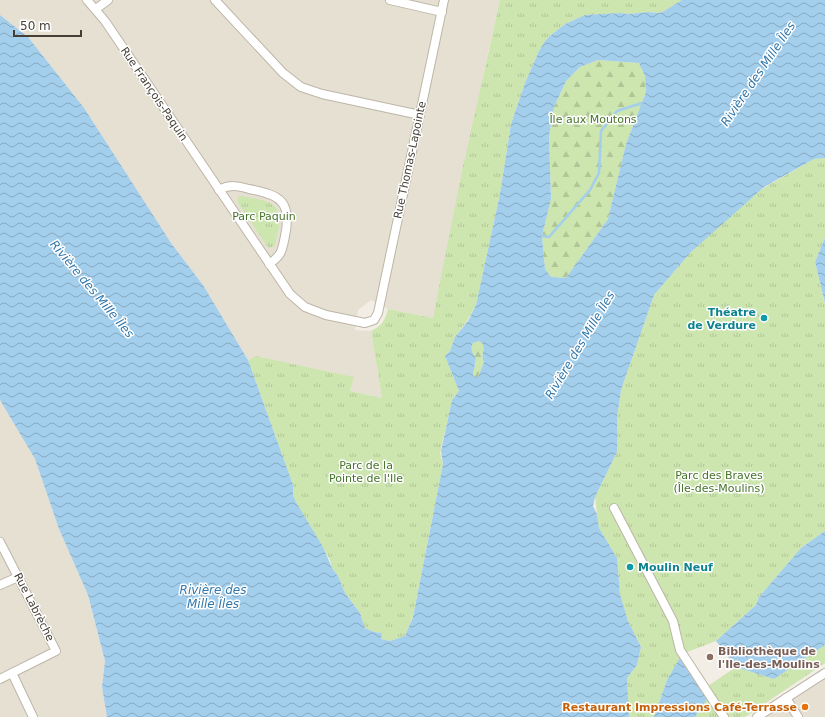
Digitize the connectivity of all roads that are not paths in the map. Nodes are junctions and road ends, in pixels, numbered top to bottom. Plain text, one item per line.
1 (87, 0) edge
2 (108, 0) edge
3 (215, 0) edge
4 (390, 0) edge
5 (444, 0) edge
6 (96, 9) junction
7 (442, 12) junction
8 (420, 115) junction
9 (219, 190) junction
10 (269, 264) junction
11 (374, 320) joint
12 (614, 508) dead end
13 (0, 542) edge
14 (18, 576) junction
15 (0, 585) edge
16 (12, 673) junction
17 (825, 673) edge
18 (0, 679) edge
19 (786, 698) junction
20 (723, 716) edge
21 (33, 717) edge
22 (757, 717) edge
23 (798, 717) edge

1 - 6 street, Rue François-Paquin
2 - 6 street
3 - 8 street
4 - 7 street
5 - 7 street, Rue Thomas-Lapointe
6 - 9 street, Rue François-Paquin
7 - 8 street, Rue Thomas-Lapointe
8 - 11 street, Rue Thomas-Lapointe
9 - 10 street, Rue François-Paquin
9 - 10 street
10 - 11 street, Rue François-Paquin
12 - 20 street
13 - 14 street, Rue Labrèche
14 - 15 street
14 - 16 street, Rue Labrèche
16 - 18 street
16 - 21 street
17 - 19 street
19 - 22 street
19 - 23 street

